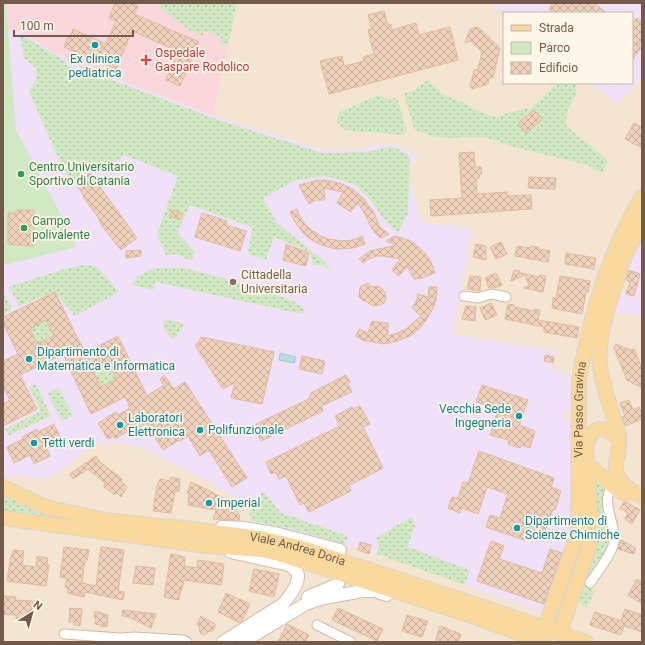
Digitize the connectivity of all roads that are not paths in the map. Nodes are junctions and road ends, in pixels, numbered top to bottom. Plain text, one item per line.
1 (642, 197) edge
2 (642, 222) edge
3 (464, 296) dead end
4 (506, 297) dead end
5 (579, 422) junction
6 (619, 439) junction
7 (586, 463) junction
8 (617, 484) junction
9 (3, 486) edge
10 (642, 497) edge
11 (642, 504) edge
12 (3, 518) edge
13 (182, 528) junction
14 (208, 546) junction
15 (340, 550) dead end
16 (590, 583) dead end
17 (338, 584) dead end
18 (463, 613) junction
19 (563, 624) dead end
20 (317, 625) dead end
21 (64, 634) dead end
22 (545, 635) edge
23 (187, 642) edge
24 (223, 642) edge
25 (233, 642) edge
26 (243, 642) edge
27 (351, 642) edge
28 (586, 642) edge

1 - 5 main road, Via Passo Gravina
2 - 6 main road, Via Passo Gravina
3 - 4 street
5 - 7 main road
5 - 22 main road, Via Passo Gravina
6 - 7 main road
6 - 8 main road
7 - 8 main road
7 - 19 main road, Via Passo Gravina
8 - 10 main road
8 - 11 main road
8 - 16 street
9 - 13 main road, Viale Andrea Doria
12 - 14 main road, Viale Andrea Doria
13 - 15 main road
13 - 22 main road, Viale Andrea Doria
14 - 18 main road, Viale Andrea Doria
14 - 24 main road
17 - 25 main road
18 - 22 main road, Viale Andrea Doria
18 - 26 main road
20 - 27 street
21 - 23 street
22 - 28 main road, Viale Andrea Doria

